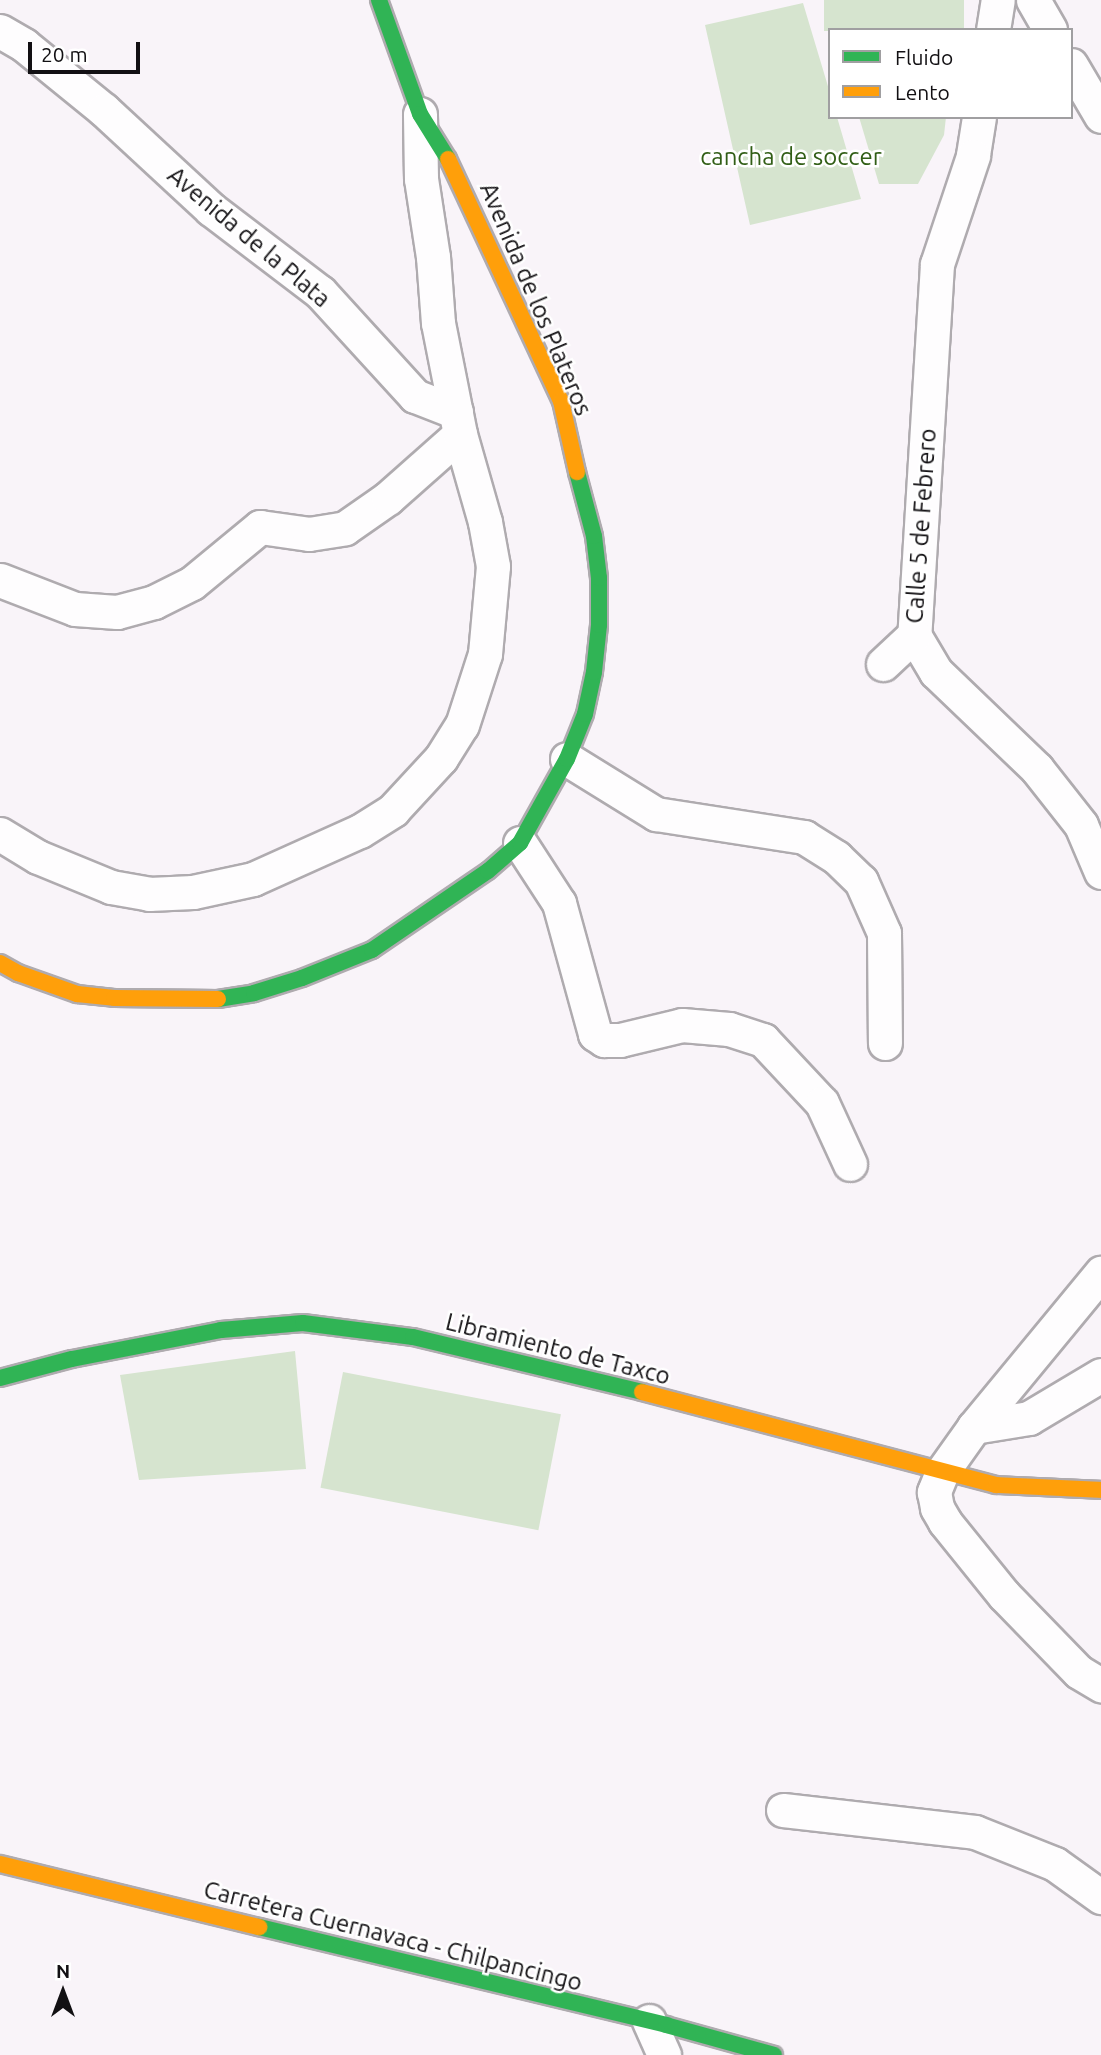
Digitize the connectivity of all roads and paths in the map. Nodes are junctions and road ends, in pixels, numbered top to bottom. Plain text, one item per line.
1 (379, 0) edge
2 (998, 0) edge
3 (1033, 0) edge
4 (993, 28) edge
5 (1049, 28) edge
6 (0, 30) edge
7 (1073, 68) edge
8 (420, 114) junction
9 (1101, 116) edge
10 (979, 119) edge
11 (458, 423) junction
12 (0, 580) edge
13 (914, 635) junction
14 (883, 664) dead end
15 (567, 759) junction
16 (0, 834) edge
17 (520, 843) junction
18 (1101, 872) edge
19 (0, 963) edge
20 (885, 1043) dead end
21 (850, 1164) dead end
22 (1101, 1273) edge
23 (1101, 1375) edge
24 (0, 1378) edge
25 (974, 1427) junction
26 (942, 1472) junction
27 (1101, 1490) edge
28 (1101, 1685) edge
29 (783, 1810) dead end
30 (0, 1864) edge
31 (1101, 1897) edge
32 (649, 2021) junction
33 (664, 2055) edge
34 (775, 2055) edge

1 - 8 main road, Avenida de los Plateros
2 - 4 street
3 - 5 street
6 - 11 street, Avenida de la Plata
7 - 9 street
8 - 11 street
8 - 15 main road, Avenida de los Plateros
10 - 13 street, Calle 5 de Febrero
11 - 12 street
11 - 16 street
13 - 14 street
13 - 18 street, Calle 5 de Febrero
15 - 17 main road, Avenida de los Plateros
15 - 20 street
17 - 19 main road, Avenida de los Plateros
17 - 21 street
22 - 25 street
23 - 25 street
24 - 26 main road, Libramiento de Taxco
25 - 26 street
26 - 27 main road, Libramiento de Taxco
26 - 28 street
29 - 31 street
30 - 32 main road, Carretera Cuernavaca - Chilpancingo
32 - 33 street
32 - 34 main road, Carretera Cuernavaca - Chilpancingo

